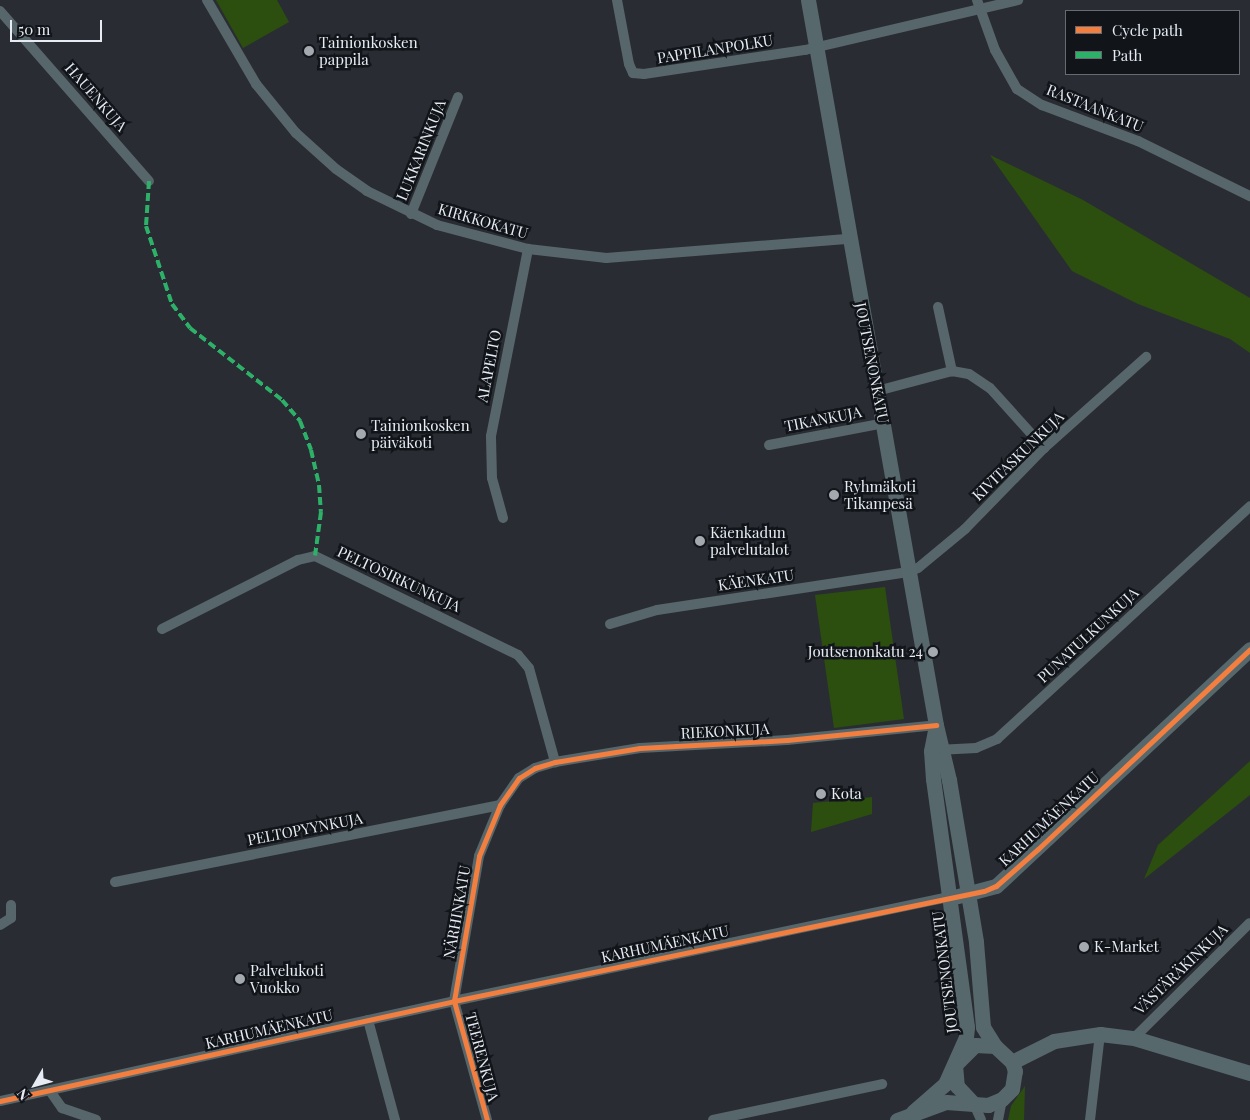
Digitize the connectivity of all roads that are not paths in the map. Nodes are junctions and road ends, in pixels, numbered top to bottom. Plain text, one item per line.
1 (207, 0) edge
2 (617, 0) edge
3 (808, 0) edge
4 (1018, 0) edge
5 (978, 4) edge
6 (0, 11) edge
7 (816, 47) junction
8 (458, 97) dead end
9 (149, 181) dead end
10 (1250, 196) edge
11 (411, 214) junction
12 (849, 239) junction
13 (528, 249) junction
14 (938, 307) dead end
15 (1146, 357) dead end
16 (952, 371) junction
17 (877, 391) junction
18 (884, 423) junction
19 (769, 445) dead end
20 (1044, 448) junction
21 (1250, 506) edge
22 (503, 518) dead end
23 (908, 572) junction
24 (610, 624) dead end
25 (162, 630) dead end
26 (1250, 649) edge
27 (936, 725) junction
28 (936, 750) junction
29 (555, 762) junction
30 (519, 778) joint
31 (500, 805) junction
32 (115, 882) dead end
33 (967, 894) junction
34 (949, 897) junction
35 (12, 905) dead end
36 (1250, 923) edge
37 (0, 925) edge
38 (454, 1001) junction
39 (368, 1020) junction
40 (1100, 1034) junction
41 (1134, 1038) junction
42 (995, 1046) junction
43 (1012, 1062) junction
44 (955, 1065) junction
45 (1250, 1073) edge
46 (882, 1084) dead end
47 (50, 1091) junction
48 (1002, 1099) junction
49 (0, 1102) edge
50 (974, 1104) junction
51 (913, 1112) junction
52 (96, 1120) edge
53 (395, 1120) edge
54 (488, 1120) edge
55 (713, 1120) edge
56 (897, 1120) edge
57 (981, 1120) edge
58 (998, 1120) edge
59 (1090, 1120) edge

1 - 11 street, KIRKKOKATU
2 - 7 street, PAPPILANPOLKU
3 - 7 main road, JOUTSENONKATU
4 - 5 street
5 - 7 street
5 - 10 street, RASTAANKATU
6 - 9 street, HAUENKUJA
7 - 12 main road, JOUTSENONKATU
8 - 11 street, LUKKARINKUJA
11 - 13 street, KIRKKOKATU
12 - 13 street, KIRKKOKATU
12 - 17 main road, JOUTSENONKATU
13 - 22 street, ALAPELTO
14 - 16 street
15 - 20 street, KIVITASKUNKUJA
16 - 17 street
16 - 20 street
17 - 18 main road, JOUTSENONKATU
18 - 19 street, TIKANKUJA
18 - 23 main road, JOUTSENONKATU
20 - 23 street, KIVITASKUNKUJA
21 - 28 street, PUNATULKUNKUJA
23 - 24 street, KÄENKATU
23 - 27 main road, JOUTSENONKATU
25 - 29 street, PELTOSIRKUNKUJA
26 - 33 main road, KARHUMÄENKATU
27 - 28 main road, JOUTSENONKATU
27 - 29 street, RIEKONKUJA
28 - 33 main road, JOUTSENONKATU
28 - 34 main road, JOUTSENONKATU
29 - 30 street, RIEKONKUJA
30 - 31 street, NÄRHINKATU
31 - 32 street, PELTOPYYNKUJA
31 - 38 street, NÄRHINKATU
33 - 34 main road, KARHUMÄENKATU
33 - 42 main road, JOUTSENONKATU
34 - 38 street, KARHUMÄENKATU
34 - 44 main road, JOUTSENONKATU
35 - 37 street
36 - 41 street, VÄSTÄRÄKINKUJA
38 - 39 street, KARHUMÄENKATU
38 - 54 street, TEERENKUJA
39 - 47 street, KARHUMÄENKATU
39 - 53 street
40 - 41 main road
40 - 43 main road
40 - 59 street
41 - 45 main road
42 - 43 main road
42 - 44 main road
43 - 48 main road
44 - 50 main road
44 - 51 main road
46 - 55 street
47 - 49 street, KARHUMÄENKATU
47 - 52 street
48 - 50 main road
48 - 58 street
50 - 51 main road
50 - 57 street
51 - 56 main road

